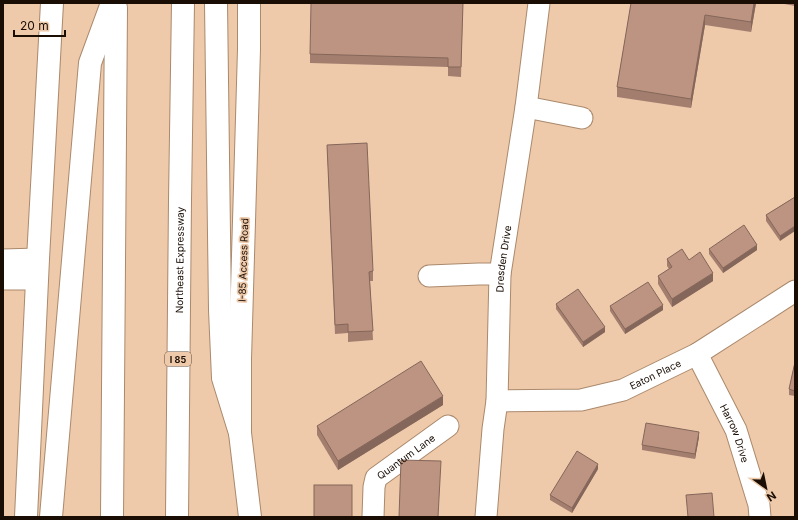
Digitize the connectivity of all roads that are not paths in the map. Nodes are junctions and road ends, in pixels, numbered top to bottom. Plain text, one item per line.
1 (52, 3) edge
2 (112, 3) edge
3 (116, 3) edge
4 (183, 3) edge
5 (216, 3) edge
6 (249, 3) edge
7 (539, 3) edge
8 (526, 107) junction
9 (582, 118) dead end
10 (3, 260) edge
11 (37, 269) junction
12 (500, 274) junction
13 (429, 276) dead end
14 (3, 279) edge
15 (795, 291) edge
16 (697, 354) junction
17 (497, 401) junction
18 (448, 426) dead end
19 (240, 433) junction
20 (26, 517) edge
21 (51, 517) edge
22 (112, 517) edge
23 (177, 517) edge
24 (250, 517) edge
25 (373, 517) edge
26 (486, 517) edge
27 (760, 517) edge

1 - 11 main road
2 - 21 main road
3 - 22 main road
4 - 23 main road, Northeast Expressway / I 85
5 - 19 main road
6 - 19 main road, I-85 Access Road
7 - 8 street, Dresden Drive
8 - 9 street
8 - 12 street, Dresden Drive
10 - 11 street
11 - 14 street
11 - 20 main road
12 - 13 street
12 - 17 street, Dresden Drive
15 - 16 street, Eaton Place
16 - 17 street, Eaton Place
16 - 27 street, Harrow Drive
17 - 26 street, Dresden Drive
18 - 25 street, Quantum Lane
19 - 24 main road, I-85 Access Road

